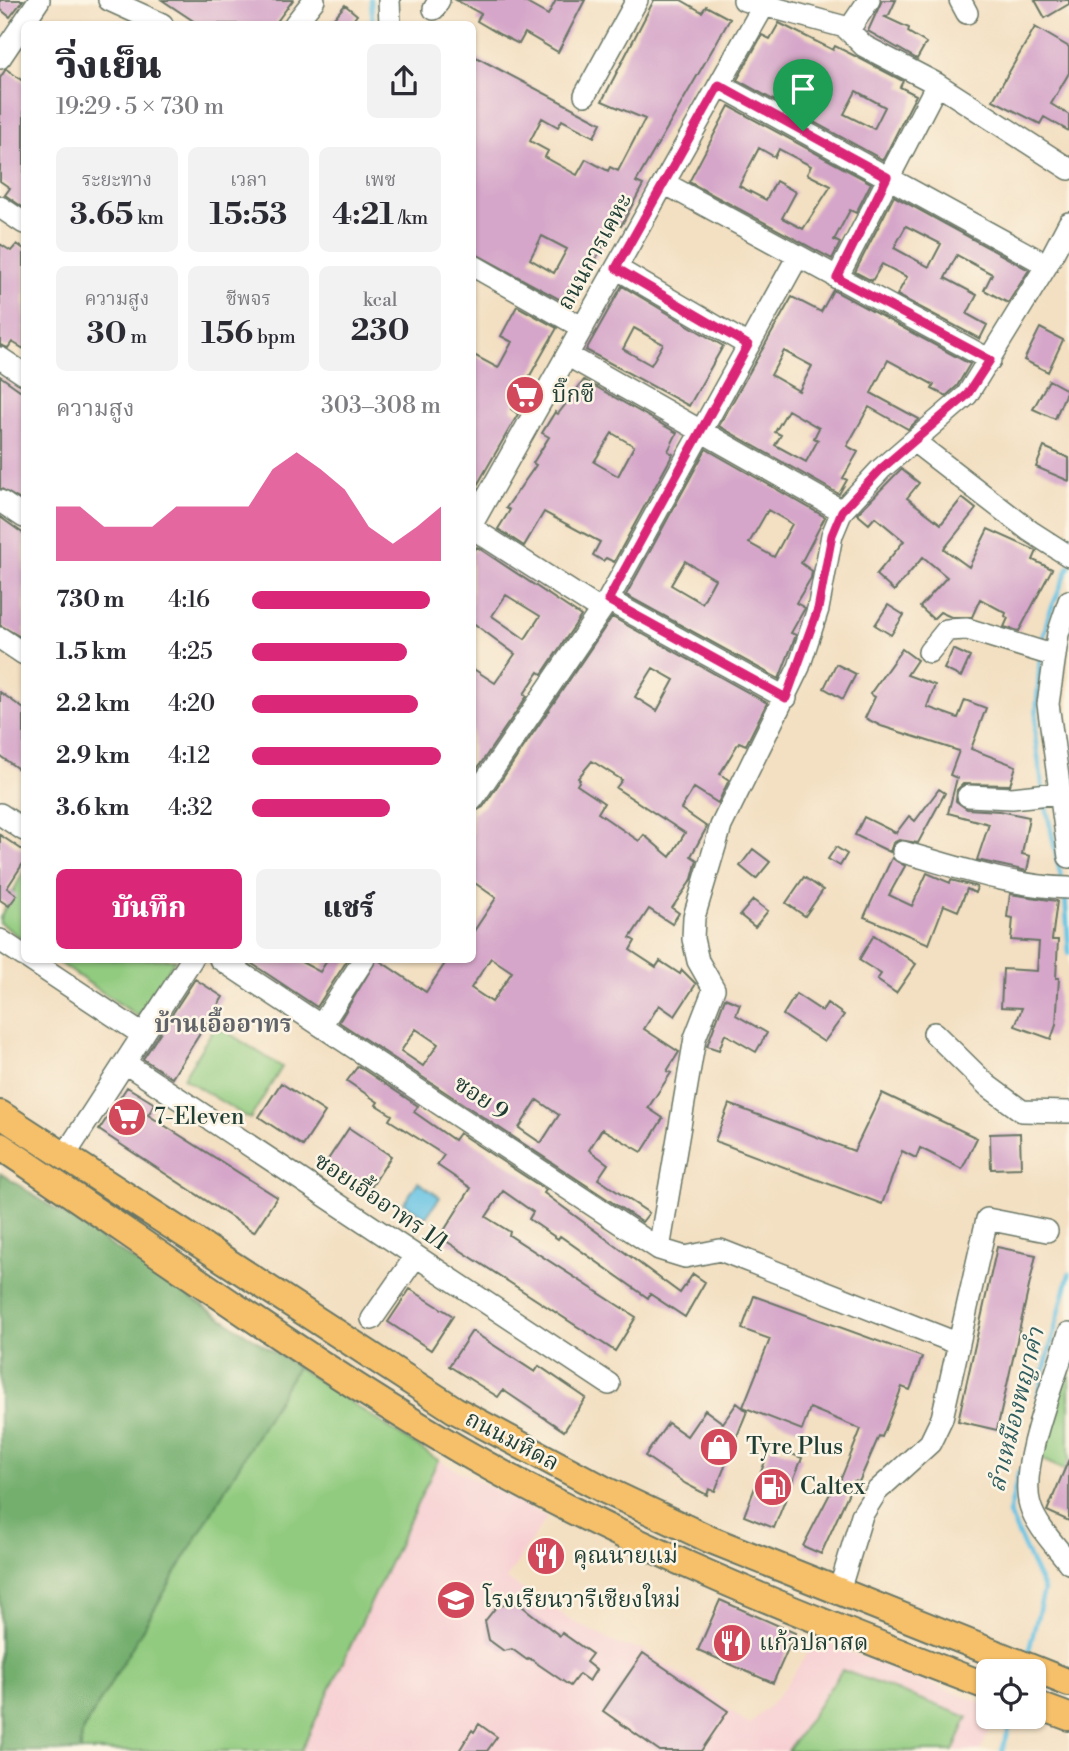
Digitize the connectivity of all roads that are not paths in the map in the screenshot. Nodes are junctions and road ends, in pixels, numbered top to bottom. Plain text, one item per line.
1 (39, 0) edge
2 (108, 0) edge
3 (314, 0) edge
4 (389, 0) edge
5 (637, 0) edge
6 (869, 0) edge
7 (754, 3) edge
8 (25, 21) edge
9 (155, 21) edge
10 (297, 21) edge
11 (390, 21) edge
12 (21, 27) edge
13 (845, 27) junction
14 (0, 58) edge
15 (937, 84) junction
16 (719, 85) junction
17 (584, 95) dead end
18 (1069, 169) edge
19 (887, 177) junction
20 (664, 184) junction
21 (0, 207) edge
22 (21, 221) edge
23 (1069, 223) edge
24 (798, 256) junction
25 (1047, 265) junction
26 (476, 267) edge
27 (616, 268) junction
28 (837, 278) junction
29 (583, 328) junction
30 (748, 345) junction
31 (567, 355) junction
32 (0, 358) edge
33 (990, 360) junction
34 (21, 372) edge
35 (702, 431) junction
36 (915, 442) junction
37 (0, 500) edge
38 (842, 511) junction
39 (21, 515) edge
40 (476, 519) edge
41 (476, 528) edge
42 (1066, 554) edge
43 (1069, 601) edge
44 (604, 605) junction
45 (0, 638) edge
46 (21, 652) edge
47 (929, 652) dead end
48 (1042, 654) junction
49 (786, 698) junction
50 (476, 794) edge
51 (1054, 794) junction
52 (968, 796) dead end
53 (0, 814) edge
54 (21, 828) edge
55 (903, 852) dead end
56 (1069, 857) edge
57 (1063, 888) edge
58 (3, 941) edge
59 (21, 954) edge
60 (35, 963) edge
61 (189, 963) edge
62 (226, 963) edge
63 (361, 963) edge
64 (322, 1024) junction
65 (934, 1033) dead end
66 (143, 1035) junction
67 (125, 1063) junction
68 (1069, 1112) edge
69 (0, 1114) edge
70 (0, 1146) edge
71 (65, 1155) junction
72 (1047, 1231) dead end
73 (659, 1249) junction
74 (416, 1256) junction
75 (372, 1319) dead end
76 (1069, 1334) edge
77 (959, 1344) junction
78 (609, 1384) dead end
79 (1069, 1563) edge
80 (839, 1591) junction
81 (1059, 1679) edge
82 (976, 1682) edge
83 (1046, 1708) edge
84 (1069, 1717) edge

1 - 8 street
2 - 9 street
3 - 10 street
4 - 11 street
5 - 17 street
6 - 13 street
7 - 13 street
7 - 16 street, ถนนการเคหะ
12 - 14 street
13 - 15 street
15 - 18 street
15 - 19 street
16 - 19 street
16 - 20 street, ถนนการเคหะ
19 - 25 street
19 - 28 street
20 - 24 street
20 - 27 street, ถนนการเคหะ
21 - 22 street
23 - 25 street
24 - 28 street
24 - 30 street
25 - 33 street
26 - 29 street
27 - 29 street, ถนนการเคหะ
27 - 30 street
28 - 33 street
29 - 31 street, ถนนการเคหะ
30 - 35 street
31 - 35 street
31 - 40 street, ถนนการเคหะ
32 - 34 street
33 - 36 street
35 - 38 street
35 - 44 street
36 - 38 street
36 - 42 street
37 - 39 street
38 - 49 street
41 - 44 street
43 - 48 street
44 - 49 street
44 - 50 street
45 - 46 street
47 - 48 street
48 - 51 street
49 - 73 street
51 - 52 street
51 - 56 street
53 - 54 street
55 - 57 street
58 - 59 street
60 - 66 street
61 - 66 street
62 - 64 street, ซอย 9
63 - 64 street
64 - 73 street, ซอย 9
65 - 68 street
66 - 67 street
67 - 71 street
67 - 74 street, ซอยเอื้ออาทร 1/1
69 - 71 main road, ถนนมหิดล
70 - 82 main road, ถนนมหิดล
71 - 80 main road, ถนนมหิดล
72 - 77 street
73 - 77 street, ซอย 9
74 - 75 street
74 - 78 street, ซอยเอื้ออาทร 1/1
76 - 79 street
77 - 80 street
80 - 81 main road, ถนนมหิดล
83 - 84 main road

